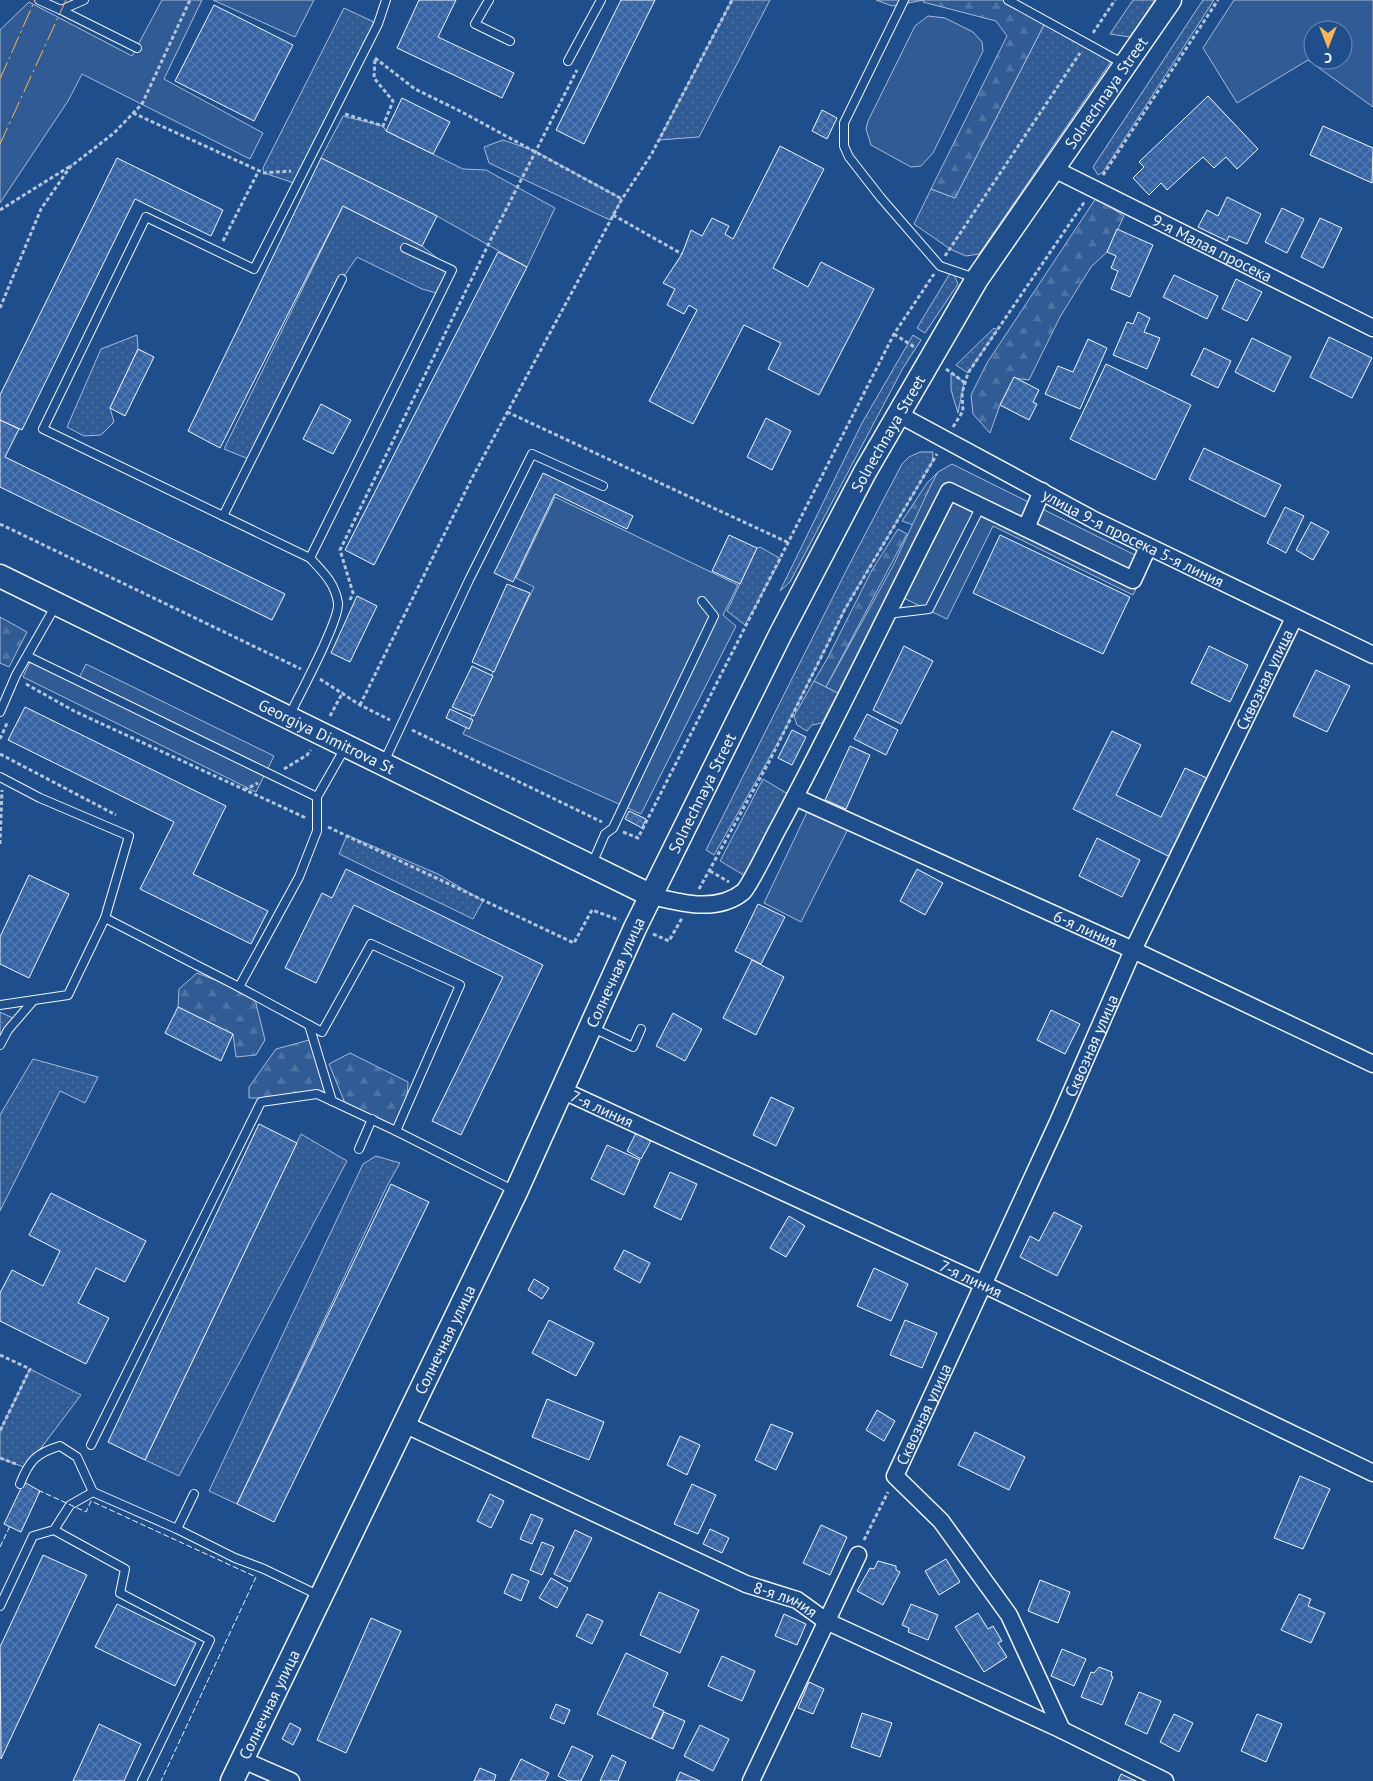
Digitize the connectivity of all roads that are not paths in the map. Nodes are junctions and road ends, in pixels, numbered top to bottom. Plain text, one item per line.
1 (39, 0) edge
2 (84, 0) edge
3 (386, 0) edge
4 (489, 0) edge
5 (602, 0) edge
6 (904, 0) edge
7 (1008, 0) edge
8 (1170, 0) edge
9 (62, 10) junction
10 (510, 41) dead end
11 (137, 48) dead end
12 (568, 61) dead end
13 (1124, 64) junction
14 (1052, 168) junction
15 (405, 248) dead end
16 (342, 279) dead end
17 (977, 279) junction
18 (1373, 328) edge
19 (898, 414) junction
20 (603, 486) dead end
21 (1042, 491) junction
22 (981, 506) junction
23 (223, 516) junction
24 (1026, 528) junction
25 (1148, 547) junction
26 (310, 558) junction
27 (0, 576) edge
28 (702, 601) dead end
29 (56, 604) junction
30 (886, 614) junction
31 (1294, 618) junction
32 (1373, 655) edge
33 (27, 656) junction
34 (0, 712) edge
35 (288, 718) junction
36 (346, 746) junction
37 (383, 764) junction
38 (1, 778) edge
39 (317, 797) junction
40 (795, 797) junction
41 (591, 866) junction
42 (652, 896) junction
43 (105, 918) junction
44 (1133, 950) junction
45 (239, 987) junction
46 (33, 1001) junction
47 (0, 1005) edge
48 (309, 1025) junction
49 (592, 1027) junction
50 (641, 1029) dead end
51 (0, 1045) edge
52 (1373, 1064) edge
53 (564, 1091) junction
54 (332, 1101) junction
55 (372, 1120) junction
56 (396, 1131) junction
57 (359, 1148) dead end
58 (516, 1192) junction
59 (983, 1284) junction
60 (404, 1424) junction
61 (92, 1445) dead end
62 (1373, 1473) edge
63 (20, 1484) dead end
64 (93, 1492) junction
65 (194, 1494) dead end
66 (177, 1528) junction
67 (54, 1530) junction
68 (858, 1555) road end
69 (322, 1597) junction
70 (0, 1606) edge
71 (826, 1621) junction
72 (1062, 1730) junction
73 (243, 1760) junction
74 (142, 1781) edge
75 (232, 1781) edge
76 (291, 1781) edge
77 (751, 1781) edge
78 (1165, 1781) edge

1 - 9 lane
2 - 9 lane
3 - 23 lane
4 - 10 lane
5 - 12 lane
6 - 17 lane
7 - 13 lane
8 - 13 main road, Solnechnaya Street
9 - 11 lane
13 - 14 main road, Solnechnaya Street
14 - 17 main road, Solnechnaya Street
14 - 18 street, 9-я Малая просека
15 - 26 lane
16 - 23 lane
17 - 19 main road, Solnechnaya Street
19 - 21 street, улица 9-я просека 5-я линия
19 - 42 main road, Solnechnaya Street
20 - 37 lane
21 - 24 street
21 - 25 street, улица 9-я просека 5-я линия
22 - 24 street
22 - 30 lane
22 - 30 street
23 - 26 lane
24 - 25 street
25 - 31 street, улица 9-я просека 5-я линия
26 - 35 lane
27 - 29 main road, Georgiya Dimitrova St
28 - 41 lane
29 - 33 lane
29 - 35 main road, Georgiya Dimitrova St
30 - 40 street
31 - 32 street, улица 9-я просека 5-я линия
31 - 44 street, Сквозная улица
33 - 34 lane
33 - 39 lane
35 - 36 main road, Georgiya Dimitrova St
36 - 37 main road, Georgiya Dimitrova St
36 - 39 lane
37 - 41 main road, Georgiya Dimitrova St
38 - 43 lane
39 - 45 lane
40 - 42 street
40 - 44 street, 6-я линия
41 - 42 main road, Georgiya Dimitrova St
42 - 49 main road, Солнечная улица
43 - 45 lane
43 - 46 lane
44 - 52 street, 6-я линия
44 - 59 street, Сквозная улица
45 - 48 lane
46 - 47 lane
46 - 51 lane
48 - 54 lane
48 - 56 lane
49 - 50 lane
49 - 53 main road, Солнечная улица
53 - 58 main road, Солнечная улица
53 - 59 street, 7-я линия
54 - 55 lane
54 - 61 lane
55 - 56 lane
55 - 57 lane
56 - 58 lane
58 - 60 main road, Солнечная улица
59 - 62 street, 7-я линия
59 - 72 street, Сквозная улица
60 - 69 main road, Солнечная улица
60 - 71 street, 8-я линия
63 - 64 lane
64 - 66 lane
64 - 67 lane
65 - 66 lane
66 - 69 lane
67 - 70 lane
67 - 74 lane
68 - 71 street
69 - 73 main road, Солнечная улица
71 - 72 street, 8-я линия
71 - 77 street
72 - 78 street, 8-я линия
73 - 75 main road, Солнечная улица
73 - 76 street

